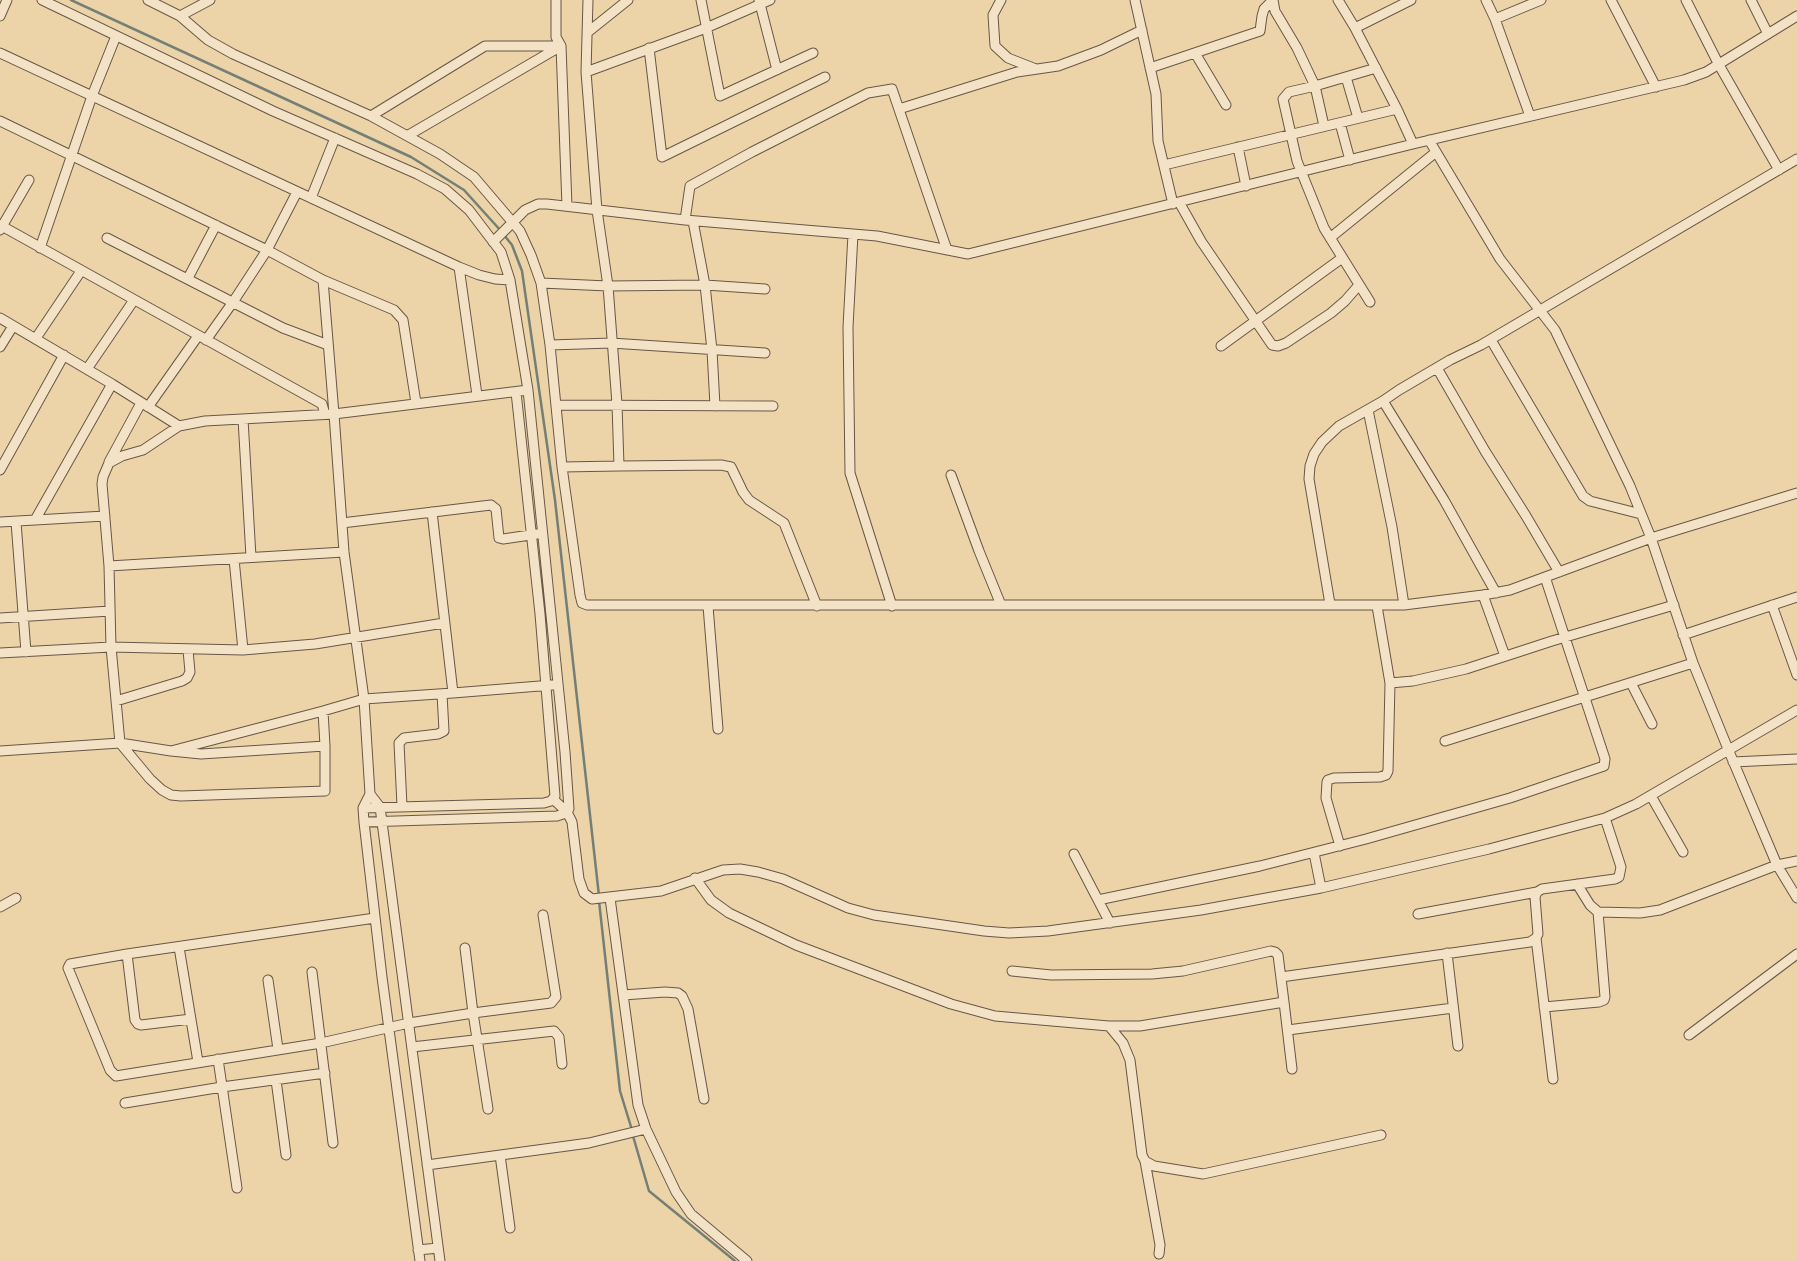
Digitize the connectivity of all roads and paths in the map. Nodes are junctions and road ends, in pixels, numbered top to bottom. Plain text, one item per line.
1 (7, 0) edge
2 (42, 0) edge
3 (148, 0) edge
4 (210, 0) edge
5 (556, 0) edge
6 (588, 0) edge
7 (628, 0) edge
8 (701, 0) edge
9 (770, 0) edge
10 (1001, 0) edge
11 (1135, 0) edge
12 (1272, 0) edge
13 (1338, 0) edge
14 (1411, 0) edge
15 (1486, 0) edge
16 (1541, 0) edge
17 (1611, 0) edge
18 (1686, 0) edge
19 (1751, 0) edge
20 (759, 2) edge
21 (0, 16) edge
22 (180, 16) junction
23 (1797, 17) edge
24 (1495, 19) junction
25 (706, 28) junction
26 (1355, 28) junction
27 (1142, 30) junction
28 (588, 32) junction
29 (1768, 34) junction
30 (116, 36) junction
31 (561, 46) junction
32 (649, 48) junction
33 (0, 53) edge
34 (813, 53) dead end
35 (1195, 53) junction
36 (1719, 64) junction
37 (1150, 68) junction
38 (1376, 68) junction
39 (1036, 69) junction
40 (777, 70) junction
41 (586, 72) junction
42 (825, 76) dead end
43 (1346, 77) junction
44 (1315, 86) junction
45 (1656, 87) junction
46 (92, 96) junction
47 (1226, 105) dead end
48 (899, 109) junction
49 (1397, 109) junction
50 (370, 116) junction
51 (1530, 116) junction
52 (1358, 118) junction
53 (0, 121) edge
54 (1340, 123) junction
55 (1324, 126) junction
56 (1290, 135) junction
57 (406, 136) junction
58 (335, 138) junction
59 (1429, 140) junction
60 (1413, 144) junction
61 (1238, 147) junction
62 (1436, 152) junction
63 (73, 156) junction
64 (1797, 159) edge
65 (1350, 160) junction
66 (1164, 165) junction
67 (1779, 170) junction
68 (1302, 172) junction
69 (29, 180) dead end
70 (1246, 186) junction
71 (297, 192) junction
72 (311, 198) junction
73 (1176, 203) junction
74 (567, 206) junction
75 (598, 210) junction
76 (689, 221) junction
77 (512, 222) junction
78 (216, 225) junction
79 (1, 227) edge
80 (853, 234) junction
81 (107, 238) dead end
82 (1330, 238) junction
83 (493, 242) junction
84 (40, 248) junction
85 (267, 250) junction
86 (947, 250) junction
87 (1342, 258) junction
88 (459, 267) junction
89 (81, 272) junction
90 (188, 278) junction
91 (322, 280) junction
92 (510, 280) junction
93 (541, 283) junction
94 (705, 285) junction
95 (608, 286) junction
96 (1359, 286) junction
97 (765, 289) dead end
98 (134, 300) junction
99 (233, 302) junction
100 (1370, 302) dead end
101 (1541, 311) junction
102 (0, 318) edge
103 (1256, 322) junction
104 (13, 326) junction
105 (36, 338) junction
106 (202, 338) junction
107 (1491, 340) junction
108 (611, 343) junction
109 (328, 345) junction
110 (550, 345) junction
111 (1221, 346) dead end
112 (0, 347) edge
113 (712, 350) junction
114 (765, 353) dead end
115 (64, 355) junction
116 (1437, 368) junction
117 (87, 369) junction
118 (112, 384) junction
119 (528, 390) junction
120 (516, 392) junction
121 (477, 395) junction
122 (1383, 401) junction
123 (416, 403) junction
124 (617, 404) junction
125 (145, 405) junction
126 (556, 405) junction
127 (715, 406) junction
128 (773, 406) dead end
129 (1368, 410) junction
130 (329, 414) junction
131 (243, 419) junction
132 (179, 426) junction
133 (109, 462) junction
134 (620, 466) junction
135 (562, 468) junction
136 (0, 470) edge
137 (951, 475) dead end
138 (1797, 493) edge
139 (432, 512) junction
140 (1641, 514) junction
141 (105, 516) junction
142 (35, 520) junction
143 (0, 522) edge
144 (16, 522) junction
145 (342, 523) junction
146 (542, 533) junction
147 (531, 535) junction
148 (1651, 538) junction
149 (344, 552) junction
150 (251, 557) junction
151 (234, 559) junction
152 (109, 566) junction
153 (1559, 572) junction
154 (1545, 577) junction
155 (1496, 593) junction
156 (1483, 595) junction
157 (1797, 597) edge
158 (1330, 604) junction
159 (1001, 605) junction
160 (1404, 605) junction
161 (1674, 605) junction
162 (1772, 605) junction
163 (708, 606) junction
164 (817, 606) junction
165 (892, 606) junction
166 (1377, 606) junction
167 (110, 611) junction
168 (24, 617) junction
169 (0, 618) edge
170 (444, 623) junction
171 (1683, 634) junction
172 (356, 638) junction
173 (1564, 638) junction
174 (111, 647) junction
175 (188, 650) junction
176 (243, 650) junction
177 (26, 652) junction
178 (0, 653) edge
179 (1506, 656) junction
180 (1693, 663) junction
181 (1797, 675) edge
182 (1390, 683) junction
183 (1631, 683) junction
184 (557, 684) junction
185 (546, 685) junction
186 (454, 693) junction
187 (442, 694) junction
188 (364, 698) junction
189 (1584, 698) junction
190 (116, 701) junction
191 (1797, 710) edge
192 (322, 711) junction
193 (1652, 724) dead end
194 (718, 730) dead end
195 (1445, 741) dead end
196 (120, 743) junction
197 (325, 746) junction
198 (1728, 749) junction
199 (0, 751) edge
200 (171, 751) junction
201 (1797, 758) edge
202 (1733, 762) junction
203 (370, 794) junction
204 (1650, 796) junction
205 (553, 799) junction
206 (402, 806) junction
207 (380, 807) junction
208 (363, 808) junction
209 (567, 812) junction
210 (1605, 818) junction
211 (382, 821) junction
212 (364, 822) junction
213 (1340, 846) junction
214 (1683, 852) dead end
215 (1314, 853) junction
216 (1074, 854) dead end
217 (1797, 861) edge
218 (1777, 865) junction
219 (695, 878) junction
220 (1577, 884) junction
221 (1321, 888) junction
222 (1537, 892) junction
223 (16, 898) dead end
224 (1797, 898) edge
225 (603, 899) junction
226 (1098, 900) junction
227 (0, 907) edge
228 (1598, 912) junction
229 (1418, 914) dead end
230 (542, 915) dead end
231 (375, 918) junction
232 (1110, 923) junction
233 (1536, 938) junction
234 (179, 947) junction
235 (465, 948) dead end
236 (1447, 953) junction
237 (127, 954) junction
238 (1797, 954) edge
239 (1012, 971) dead end
240 (312, 972) dead end
241 (1281, 977) junction
242 (268, 980) dead end
243 (623, 995) junction
244 (1284, 1002) junction
245 (1544, 1007) junction
246 (1453, 1008) junction
247 (473, 1013) junction
248 (191, 1019) junction
249 (409, 1023) junction
250 (1109, 1026) junction
251 (389, 1028) junction
252 (1288, 1030) junction
253 (1689, 1035) dead end
254 (477, 1039) junction
255 (321, 1043) junction
256 (1458, 1046) dead end
257 (412, 1047) junction
258 (278, 1050) junction
259 (218, 1059) junction
260 (198, 1062) junction
261 (562, 1064) dead end
262 (1292, 1069) dead end
263 (326, 1073) junction
264 (1552, 1079) dead end
265 (276, 1080) junction
266 (222, 1087) junction
267 (704, 1099) dead end
268 (125, 1103) dead end
269 (488, 1109) dead end
270 (646, 1129) junction
271 (1381, 1135) dead end
272 (333, 1143) dead end
273 (286, 1155) dead end
274 (500, 1155) junction
275 (1145, 1162) junction
276 (427, 1164) junction
277 (237, 1188) dead end
278 (510, 1228) dead end
279 (438, 1248) junction
280 (418, 1250) junction
281 (1159, 1254) dead end
282 (420, 1261) edge
283 (440, 1261) edge
284 (747, 1261) edge

1 - 21 street
2 - 30 street
3 - 22 street
4 - 22 street
5 - 31 street
6 - 28 street
7 - 28 street
8 - 25 street
9 - 20 street
10 - 39 street
11 - 27 street
12 - 35 street
12 - 44 street
13 - 26 street
14 - 26 street
15 - 24 street
16 - 24 street
17 - 45 street
18 - 36 street
19 - 29 street
20 - 25 street
20 - 40 street
22 - 50 street
23 - 29 street
24 - 51 street
25 - 32 street
25 - 40 street
26 - 38 street
27 - 37 street
27 - 39 street
28 - 41 street
29 - 36 street
30 - 46 street
30 - 58 street
31 - 50 street
31 - 57 street
31 - 74 street
32 - 41 street
32 - 42 street
33 - 46 street
34 - 40 street
35 - 37 street
35 - 47 street
36 - 45 street
36 - 67 street
37 - 66 street
38 - 43 street
38 - 49 street
39 - 48 street
41 - 75 street
43 - 44 street
43 - 52 street
44 - 55 street
44 - 56 street
45 - 51 street
46 - 63 street
46 - 71 street
48 - 76 street
48 - 86 street
49 - 52 street
49 - 60 street
50 - 57 street
51 - 59 street
52 - 54 street
53 - 63 street
54 - 55 street
54 - 65 street
55 - 56 street
56 - 61 street
56 - 68 street
57 - 77 street
58 - 72 street
58 - 83 street
59 - 60 street
59 - 62 street
60 - 65 street
61 - 66 street
61 - 70 street
62 - 82 street
62 - 101 street
63 - 78 street
63 - 84 street
64 - 67 street
65 - 68 street
66 - 73 street
67 - 101 street
68 - 70 street
68 - 82 street
69 - 79 street
70 - 73 street
71 - 72 street
71 - 85 street
72 - 88 street
73 - 86 street
73 - 103 street
74 - 75 street
74 - 77 street
75 - 76 street
75 - 95 street
76 - 80 street
76 - 94 street
77 - 83 street
77 - 93 street
78 - 85 street
78 - 90 street
79 - 84 street
80 - 86 street
80 - 165 street
81 - 90 street
82 - 87 street
83 - 92 street
84 - 89 street
85 - 91 street
85 - 99 street
87 - 96 street
87 - 103 street
88 - 92 street
88 - 121 street
89 - 98 street
89 - 105 street
90 - 99 street
91 - 109 street
91 - 123 street
92 - 119 street
93 - 95 street
93 - 110 street
94 - 95 street
94 - 97 street
94 - 113 street
95 - 108 street
96 - 100 street
96 - 103 street
98 - 106 street
98 - 117 street
99 - 106 street
99 - 109 street
101 - 107 street
101 - 140 street
102 - 104 street
103 - 111 street
104 - 105 street
104 - 112 street
105 - 115 street
106 - 125 street
106 - 130 street
107 - 116 street
107 - 140 street
108 - 110 street
108 - 113 street
108 - 124 street
109 - 130 street
110 - 126 street
113 - 114 street
113 - 127 street
115 - 117 street
115 - 136 street
116 - 122 street
116 - 153 street
117 - 118 street
118 - 125 street
118 - 142 street
119 - 120 street
119 - 146 street
120 - 121 street
120 - 147 street
121 - 123 street
122 - 129 street
122 - 155 street
123 - 130 street
124 - 126 street
124 - 127 street
124 - 134 street
125 - 132 street
125 - 133 street
126 - 135 street
127 - 128 street
129 - 158 street
129 - 160 street
130 - 131 street
130 - 145 street
131 - 132 street
131 - 150 street
132 - 133 street
133 - 141 street
134 - 135 street
134 - 164 street
135 - 163 street
137 - 159 street
138 - 148 street
139 - 145 street
139 - 147 street
139 - 170 street
140 - 148 street
141 - 142 street
141 - 152 street
142 - 144 street
143 - 144 street
144 - 168 street
145 - 149 street
146 - 147 street
146 - 184 street
147 - 185 street
148 - 153 street
148 - 161 street
149 - 150 street
149 - 172 street
150 - 151 street
151 - 152 street
151 - 176 street
152 - 167 street
153 - 154 street
154 - 155 street
154 - 173 street
155 - 156 street
156 - 160 street
156 - 179 street
157 - 162 street
158 - 159 street
158 - 166 street
159 - 165 street
160 - 166 street
161 - 171 street
161 - 173 street
162 - 171 street
162 - 181 street
163 - 164 street
163 - 194 street
164 - 165 street
166 - 182 street
167 - 168 street
167 - 174 street
168 - 169 street
168 - 177 street
170 - 172 street
170 - 186 street
171 - 180 street
172 - 176 street
172 - 188 street
173 - 179 street
173 - 189 street
174 - 175 street
174 - 177 street
174 - 190 street
175 - 176 street
175 - 190 street
177 - 178 street
179 - 182 street
180 - 183 street
180 - 198 street
182 - 213 street
183 - 189 street
183 - 193 street
184 - 185 street
184 - 209 street
185 - 186 street
185 - 205 street
186 - 187 street
187 - 188 street
187 - 206 street
188 - 192 street
188 - 203 street
189 - 195 street
189 - 213 street
190 - 196 street
191 - 198 street
192 - 197 street
192 - 200 street
196 - 197 street
196 - 199 street
196 - 200 street
197 - 200 street
198 - 202 street
198 - 204 street
201 - 202 street
202 - 218 street
203 - 207 street
203 - 208 street
204 - 210 street
204 - 214 street
205 - 206 street
205 - 209 street
206 - 207 street
207 - 208 street
207 - 211 street
208 - 212 street
209 - 211 street
209 - 225 street
210 - 220 street
210 - 221 street
211 - 212 street
211 - 249 street
212 - 231 street
213 - 215 street
215 - 221 street
215 - 226 street
216 - 226 street
217 - 218 street
218 - 224 street
218 - 228 street
219 - 225 street
219 - 232 street
219 - 250 street
220 - 222 street
220 - 228 street
221 - 232 street
222 - 229 street
222 - 233 street
223 - 227 street
225 - 243 street
226 - 232 street
228 - 245 street
230 - 247 street
231 - 234 street
231 - 251 street
233 - 236 street
233 - 245 street
234 - 237 street
234 - 248 street
235 - 247 street
236 - 241 street
236 - 246 street
237 - 248 street
237 - 260 street
238 - 253 street
239 - 241 street
240 - 255 street
241 - 244 street
242 - 258 street
243 - 267 street
243 - 270 street
244 - 250 street
244 - 252 street
245 - 264 street
246 - 252 street
246 - 256 street
247 - 249 street
247 - 254 street
248 - 260 street
249 - 251 street
249 - 257 street
250 - 275 street
251 - 255 street
251 - 280 street
252 - 262 street
254 - 257 street
254 - 261 street
254 - 269 street
255 - 258 street
255 - 263 street
257 - 276 street
258 - 259 street
259 - 260 street
259 - 266 street
263 - 265 street
263 - 272 street
265 - 266 street
265 - 273 street
266 - 268 street
266 - 277 street
270 - 274 street
270 - 284 street
271 - 275 street
274 - 276 street
274 - 278 street
275 - 281 street
276 - 279 street
279 - 280 street
279 - 283 street
280 - 282 street

